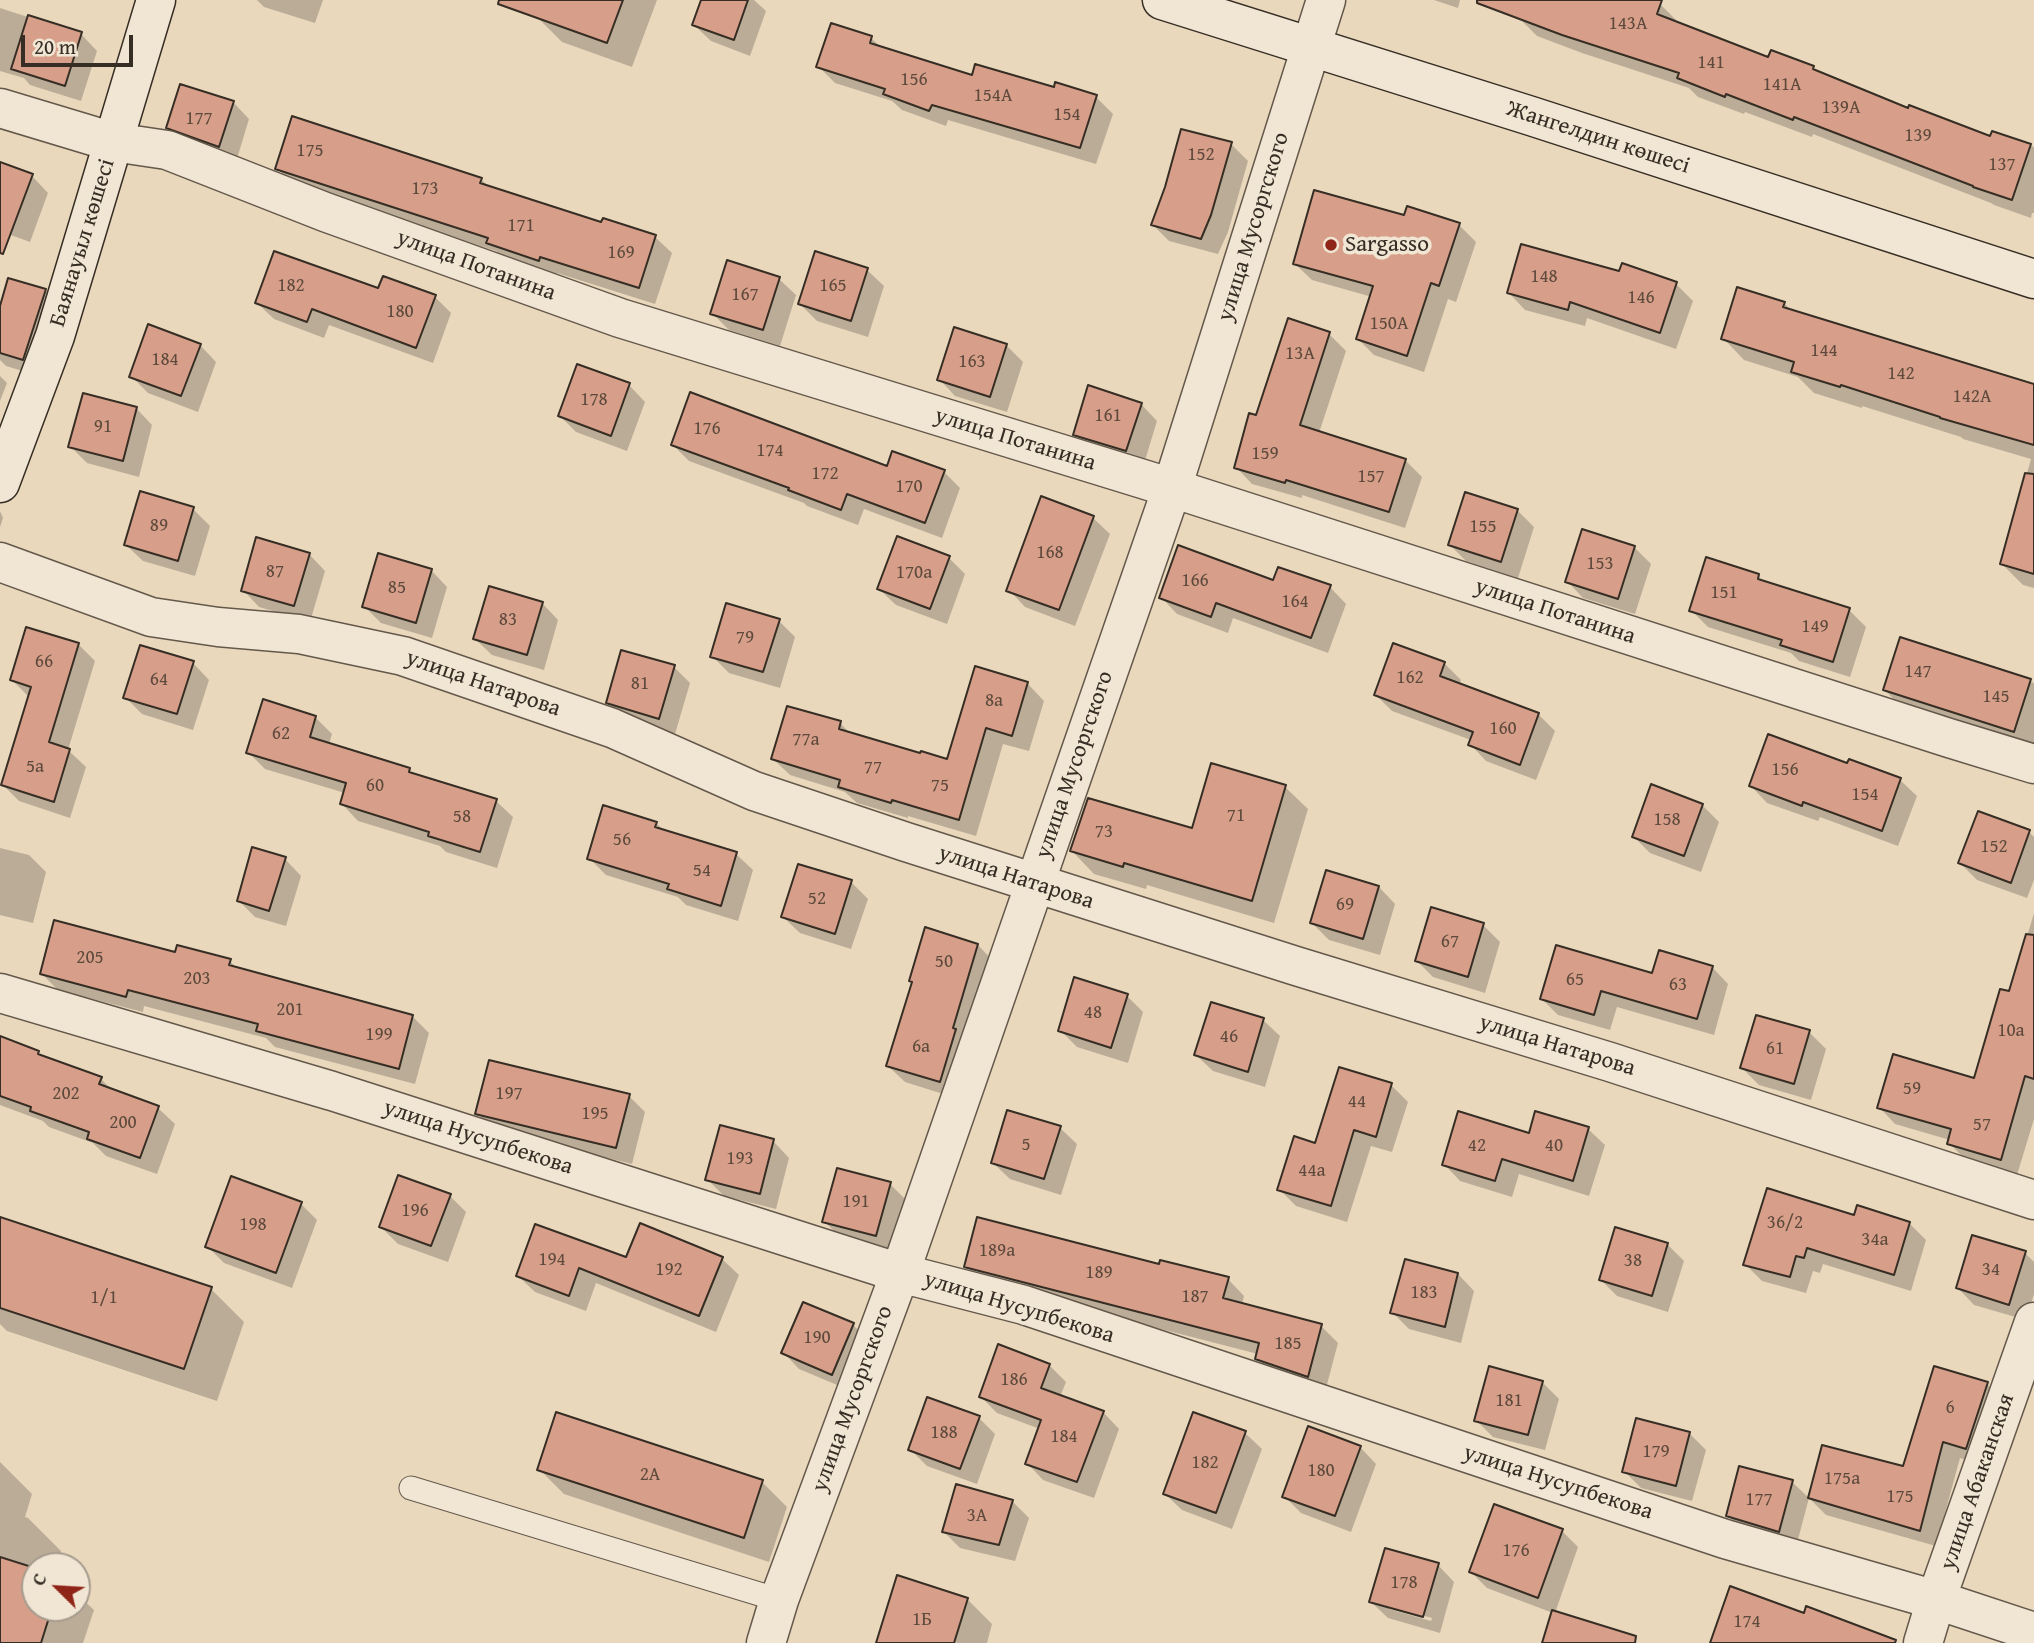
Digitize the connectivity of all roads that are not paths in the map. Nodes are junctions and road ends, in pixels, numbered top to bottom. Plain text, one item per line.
1 (156, 0) edge
2 (1162, 0) edge
3 (1326, 0) edge
4 (1310, 47) junction
5 (0, 108) edge
6 (113, 142) junction
7 (2034, 279) edge
8 (0, 483) edge
9 (1172, 488) junction
10 (0, 562) edge
11 (2034, 764) edge
12 (1033, 884) junction
13 (0, 993) edge
14 (2034, 1200) edge
15 (900, 1273) junction
16 (2034, 1322) edge
17 (411, 1488) dead end
18 (779, 1600) junction
19 (1936, 1600) junction
20 (2034, 1632) edge
21 (766, 1643) edge
22 (1923, 1643) edge

1 - 6 street, Баянауыл көшесі
2 - 4 street, Жангелдин көшесі
3 - 4 street, улица Мусоргского
4 - 7 street, Жангелдин көшесі
4 - 9 street, улица Мусоргского
5 - 6 street, улица Потанина
6 - 8 street, Баянауыл көшесі
6 - 9 street, улица Потанина
9 - 11 street, улица Потанина
9 - 12 street, улица Мусоргского
10 - 12 street, улица Натарова
12 - 14 street, улица Натарова
12 - 15 street, улица Мусоргского
13 - 15 street, улица Нусупбекова
15 - 18 street, улица Мусоргского
15 - 19 street, улица Нусупбекова
16 - 19 street, улица Абаканская
17 - 18 lane
18 - 21 street, улица Мусоргского
19 - 20 street, улица Нусупбекова
19 - 22 street, улица Абаканская

